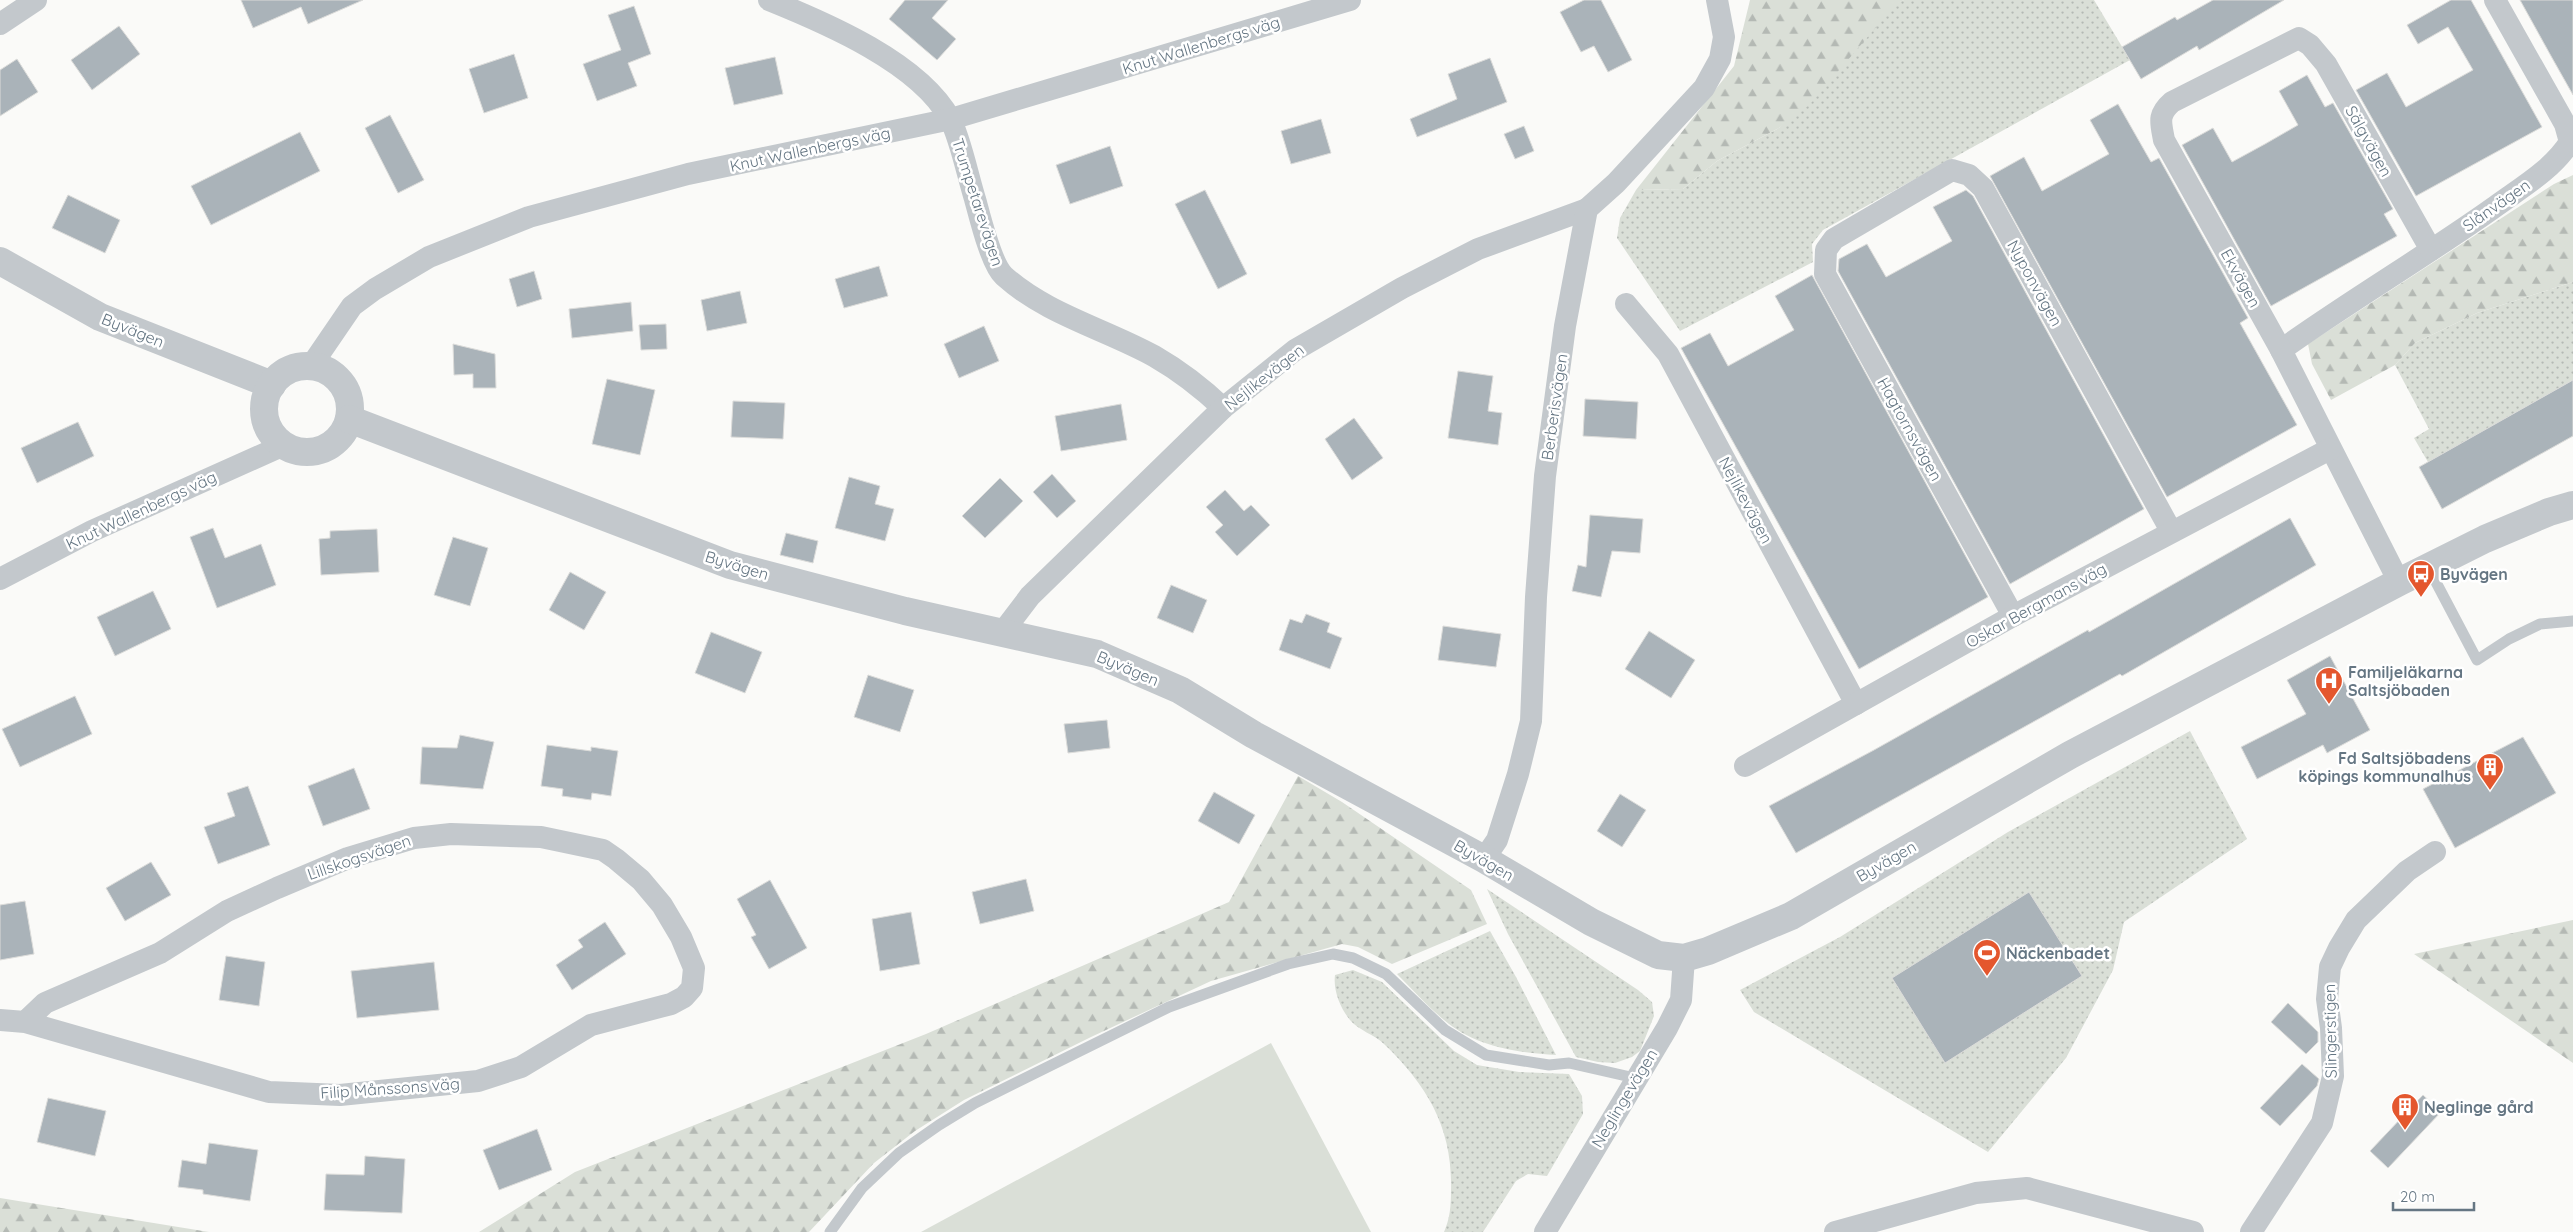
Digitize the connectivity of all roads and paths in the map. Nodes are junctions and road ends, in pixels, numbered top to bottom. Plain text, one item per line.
1 (36, 0) edge
2 (769, 0) edge
3 (1350, 0) edge
4 (1717, 0) edge
5 (2495, 0) edge
6 (0, 24) edge
7 (2299, 38) joint
8 (951, 119) junction
9 (1587, 210) junction
10 (1834, 239) joint
11 (2431, 250) junction
12 (0, 262) edge
13 (1626, 304) dead end
14 (2282, 350) junction
15 (312, 366) junction
16 (272, 385) junction
17 (1223, 408) junction
18 (349, 419) junction
19 (284, 445) junction
20 (2330, 449) junction
21 (2573, 505) edge
22 (2171, 531) junction
23 (2428, 567) junction
24 (0, 579) edge
25 (2398, 582) junction
26 (2013, 616) junction
27 (2573, 621) edge
28 (1002, 633) junction
29 (1856, 704) junction
30 (1745, 766) dead end
31 (2435, 852) dead end
32 (1484, 859) junction
33 (1684, 958) junction
34 (694, 968) joint
35 (0, 1020) edge
36 (25, 1022) junction
37 (1636, 1078) junction
38 (830, 1232) edge
39 (1545, 1232) edge
40 (1835, 1232) edge
41 (2193, 1232) edge
42 (2251, 1232) edge

1 - 6 street
2 - 8 street, Trumpetarevägen
3 - 8 street, Knut Wallenbergs väg
4 - 9 street
5 - 11 street, Slånvägen
7 - 11 street, Sälgvägen
7 - 14 street, Ekvägen
8 - 15 street, Knut Wallenbergs väg
8 - 17 street, Trumpetarevägen
9 - 17 street, Nejlikevägen
9 - 32 street, Berberisvägen
10 - 22 street, Nyponvägen
10 - 26 street, Hagtornsvägen
11 - 14 street, Slånvägen
12 - 16 street, Byvägen
13 - 29 street, Nejlikevägen
14 - 20 street, Ekvägen
15 - 16 street
15 - 18 street
16 - 19 street
17 - 28 street, Nejlikevägen
18 - 19 street
18 - 28 street, Byvägen
19 - 24 street, Knut Wallenbergs väg
20 - 22 street, Oskar Bergmans väg
20 - 25 street, Ekvägen
21 - 23 street, Byvägen
22 - 26 street, Oskar Bergmans väg
23 - 25 street, Byvägen
23 - 27 lane
25 - 33 street, Byvägen
26 - 29 street, Oskar Bergmans väg
28 - 32 street, Byvägen
29 - 30 street, Oskar Bergmans väg
31 - 42 street, Slingerstigen
32 - 33 street, Byvägen
33 - 37 street, Neglingevägen
34 - 36 street, Filip Månssons väg
34 - 36 street, Lillskogsvägen
35 - 36 street
37 - 38 lane
37 - 39 street, Neglingevägen
40 - 41 street

